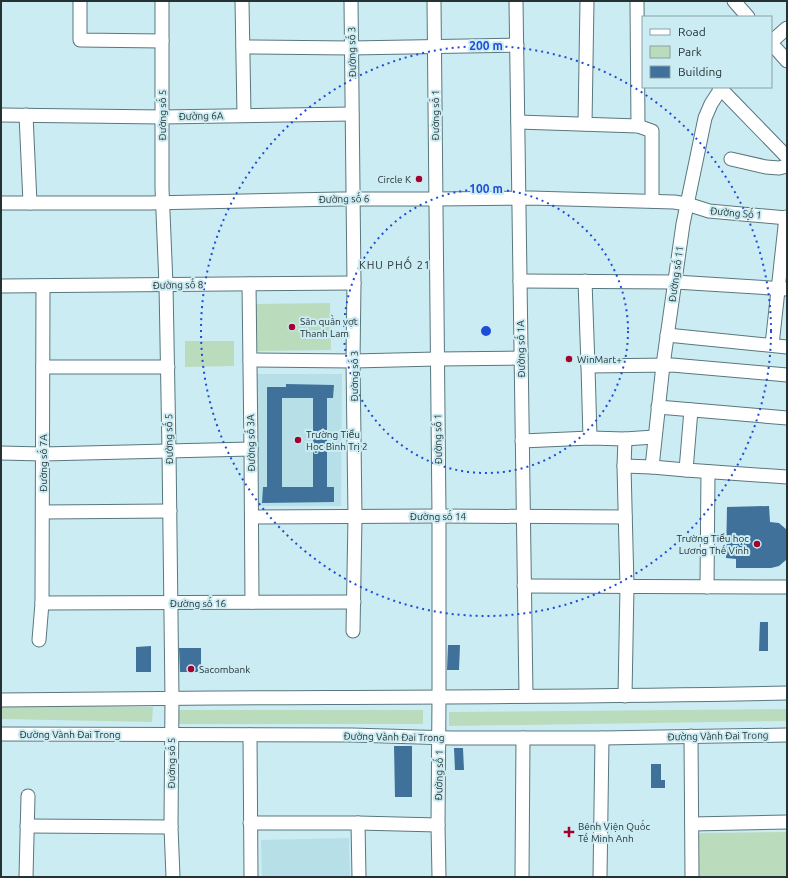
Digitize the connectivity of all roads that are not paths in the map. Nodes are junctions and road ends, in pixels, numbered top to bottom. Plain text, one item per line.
1 (80, 1) edge
2 (162, 1) edge
3 (242, 1) edge
4 (351, 1) edge
5 (434, 1) edge
6 (516, 1) edge
7 (637, 1) edge
8 (734, 1) edge
9 (587, 2) edge
10 (747, 16) edge
11 (787, 28) edge
12 (162, 41) junction
13 (772, 42) edge
14 (517, 44) junction
15 (772, 44) edge
16 (435, 46) junction
17 (243, 47) junction
18 (351, 48) junction
19 (787, 61) edge
20 (720, 88) edge
21 (722, 88) edge
22 (352, 114) junction
23 (1, 115) edge
24 (26, 115) junction
25 (244, 115) junction
26 (162, 117) junction
27 (518, 122) junction
28 (586, 124) junction
29 (638, 126) junction
30 (787, 157) edge
31 (731, 159) dead end
32 (787, 166) edge
33 (519, 198) junction
34 (354, 199) junction
35 (436, 199) junction
36 (652, 201) junction
37 (1, 203) edge
38 (30, 203) junction
39 (163, 203) junction
40 (687, 204) junction
41 (786, 217) edge
42 (520, 281) junction
43 (585, 281) junction
44 (675, 282) junction
45 (354, 283) junction
46 (249, 284) junction
47 (166, 285) junction
48 (1, 286) edge
49 (43, 286) junction
50 (783, 288) edge
51 (667, 335) junction
52 (772, 345) junction
53 (787, 347) edge
54 (521, 358) junction
55 (437, 359) junction
56 (250, 360) junction
57 (354, 361) junction
58 (663, 365) junction
59 (588, 366) junction
60 (43, 367) junction
61 (168, 367) junction
62 (787, 375) edge
63 (658, 407) junction
64 (691, 410) junction
65 (787, 418) edge
66 (654, 437) junction
67 (590, 438) junction
68 (625, 439) junction
69 (522, 441) junction
70 (252, 449) junction
71 (169, 451) junction
72 (1, 453) edge
73 (43, 454) junction
74 (624, 466) junction
75 (652, 467) junction
76 (686, 470) junction
77 (708, 472) junction
78 (787, 477) edge
79 (170, 511) junction
80 (43, 512) junction
81 (439, 516) junction
82 (523, 516) junction
83 (252, 517) junction
84 (355, 517) junction
85 (625, 517) junction
86 (524, 586) junction
87 (627, 586) junction
88 (707, 587) junction
89 (787, 587) edge
90 (252, 602) junction
91 (354, 602) junction
92 (171, 603) junction
93 (42, 604) junction
94 (354, 631) dead end
95 (39, 640) dead end
96 (787, 693) edge
97 (526, 696) junction
98 (625, 696) junction
99 (172, 698) junction
100 (439, 698) junction
101 (1, 700) edge
102 (1, 734) edge
103 (171, 734) junction
104 (250, 735) junction
105 (787, 735) edge
106 (691, 736) junction
107 (439, 738) junction
108 (523, 738) junction
109 (602, 738) junction
110 (28, 796) dead end
111 (787, 822) edge
112 (358, 823) junction
113 (250, 824) junction
114 (692, 824) junction
115 (438, 825) junction
116 (27, 826) junction
117 (171, 827) junction
118 (26, 877) edge
119 (173, 877) edge
120 (251, 877) edge
121 (358, 877) edge
122 (439, 877) edge
123 (522, 877) edge
124 (600, 877) edge
125 (692, 877) edge

1 - 12 street
2 - 12 street, Đường số 5
3 - 17 street
4 - 18 street, Đường số 3
5 - 16 street, Đường số 1
6 - 14 street, Đường số 1A
7 - 29 street
8 - 10 street
9 - 28 street
11 - 13 street
12 - 26 street, Đường số 5
14 - 16 street
14 - 27 street, Đường số 1A
15 - 19 street
16 - 18 street
16 - 35 street, Đường số 1
17 - 18 street
17 - 25 street
18 - 22 street, Đường số 3
20 - 40 street, Đường số 11
21 - 30 street
22 - 25 street, Đường 6A
22 - 34 street, Đường số 3
23 - 24 street, Đường 6A
24 - 26 street, Đường 6A
24 - 38 street
25 - 26 street, Đường 6A
26 - 39 street, Đường số 5
27 - 28 street
27 - 33 street, Đường số 1A
28 - 29 street
29 - 36 street
31 - 32 street
33 - 35 street, Đường số 6
33 - 36 street, Đường số 6
33 - 42 street, Đường số 1A
34 - 35 street, Đường số 6
34 - 39 street, Đường số 6
34 - 45 street, Đường số 3
35 - 55 street, Đường số 1
36 - 40 street, Đường số 6
37 - 38 street, Đường số 6
38 - 39 street, Đường số 6
39 - 47 street, Đường số 5
40 - 41 street, Đường Số 1
40 - 44 street, Đường số 11
41 - 50 street
42 - 43 street
42 - 54 street, Đường số 1A
43 - 44 street
43 - 59 street
44 - 50 street
44 - 51 street, Đường số 11
45 - 46 street, Đường số 8
45 - 57 street, Đường số 3
46 - 47 street, Đường số 8
46 - 56 street, Đường số 3A
47 - 49 street, Đường số 8
47 - 61 street, Đường số 5
48 - 49 street, Đường số 8
49 - 60 street, Đường số 7A
50 - 52 street
51 - 52 street
51 - 58 street, Đường số 11
52 - 53 street
54 - 55 street
54 - 69 street, Đường số 1A
55 - 57 street
55 - 81 street, Đường số 1
56 - 57 street
56 - 70 street, Đường số 3A
57 - 84 street, Đường số 3
58 - 59 street
58 - 62 street
58 - 63 street, Đường số 11
59 - 67 street
60 - 61 street
60 - 73 street, Đường số 7A
61 - 71 street, Đường số 5
63 - 64 street
63 - 66 street, Đường số 11
64 - 65 street
64 - 76 street
66 - 68 street
66 - 75 street, Đường số 11
67 - 68 street
67 - 69 street
68 - 74 street
69 - 82 street, Đường số 1A
70 - 71 street
70 - 83 street, Đường số 3A
71 - 73 street
71 - 79 street, Đường số 5
72 - 73 street
73 - 80 street, Đường số 7A
74 - 75 street
74 - 85 street
75 - 76 street
76 - 77 street
77 - 78 street
77 - 88 street
79 - 80 street
79 - 92 street, Đường số 5
80 - 93 street, Đường số 7A
81 - 82 street, Đường số 14
81 - 84 street, Đường số 14
81 - 100 street, Đường số 1
82 - 85 street, Đường số 14
82 - 86 street, Đường số 1A
83 - 84 street, Đường số 14
83 - 90 street, Đường số 3A
84 - 91 street, Đường số 3
85 - 87 street
86 - 87 street
86 - 97 street, Đường số 1A
87 - 88 street
87 - 98 street
88 - 89 street
90 - 91 street, Đường số 16
90 - 92 street, Đường số 16
91 - 94 street, Đường số 3
92 - 93 street, Đường số 16
92 - 99 street, Đường số 5
93 - 95 street, Đường số 7A
96 - 98 street
97 - 98 street
97 - 100 street
99 - 100 street
99 - 101 street
99 - 103 street, Đường số 5
100 - 107 street, Đường số 1
102 - 103 street, Đường Vành Đai Trong
103 - 104 street, Đường Vành Đai Trong
103 - 117 street, Đường số 5
104 - 107 street, Đường Vành Đai Trong
104 - 113 street
105 - 106 street, Đường Vành Đai Trong
106 - 109 street, Đường Vành Đai Trong
106 - 114 street
107 - 108 street, Đường Vành Đai Trong
107 - 115 street, Đường số 1
108 - 109 street, Đường Vành Đai Trong
108 - 123 street
109 - 124 street
110 - 116 street
111 - 114 street
112 - 113 street
112 - 115 street
112 - 121 street
113 - 120 street
114 - 125 street
115 - 122 street, Đường số 1
116 - 117 street
116 - 118 street
117 - 119 street, Đường số 5

